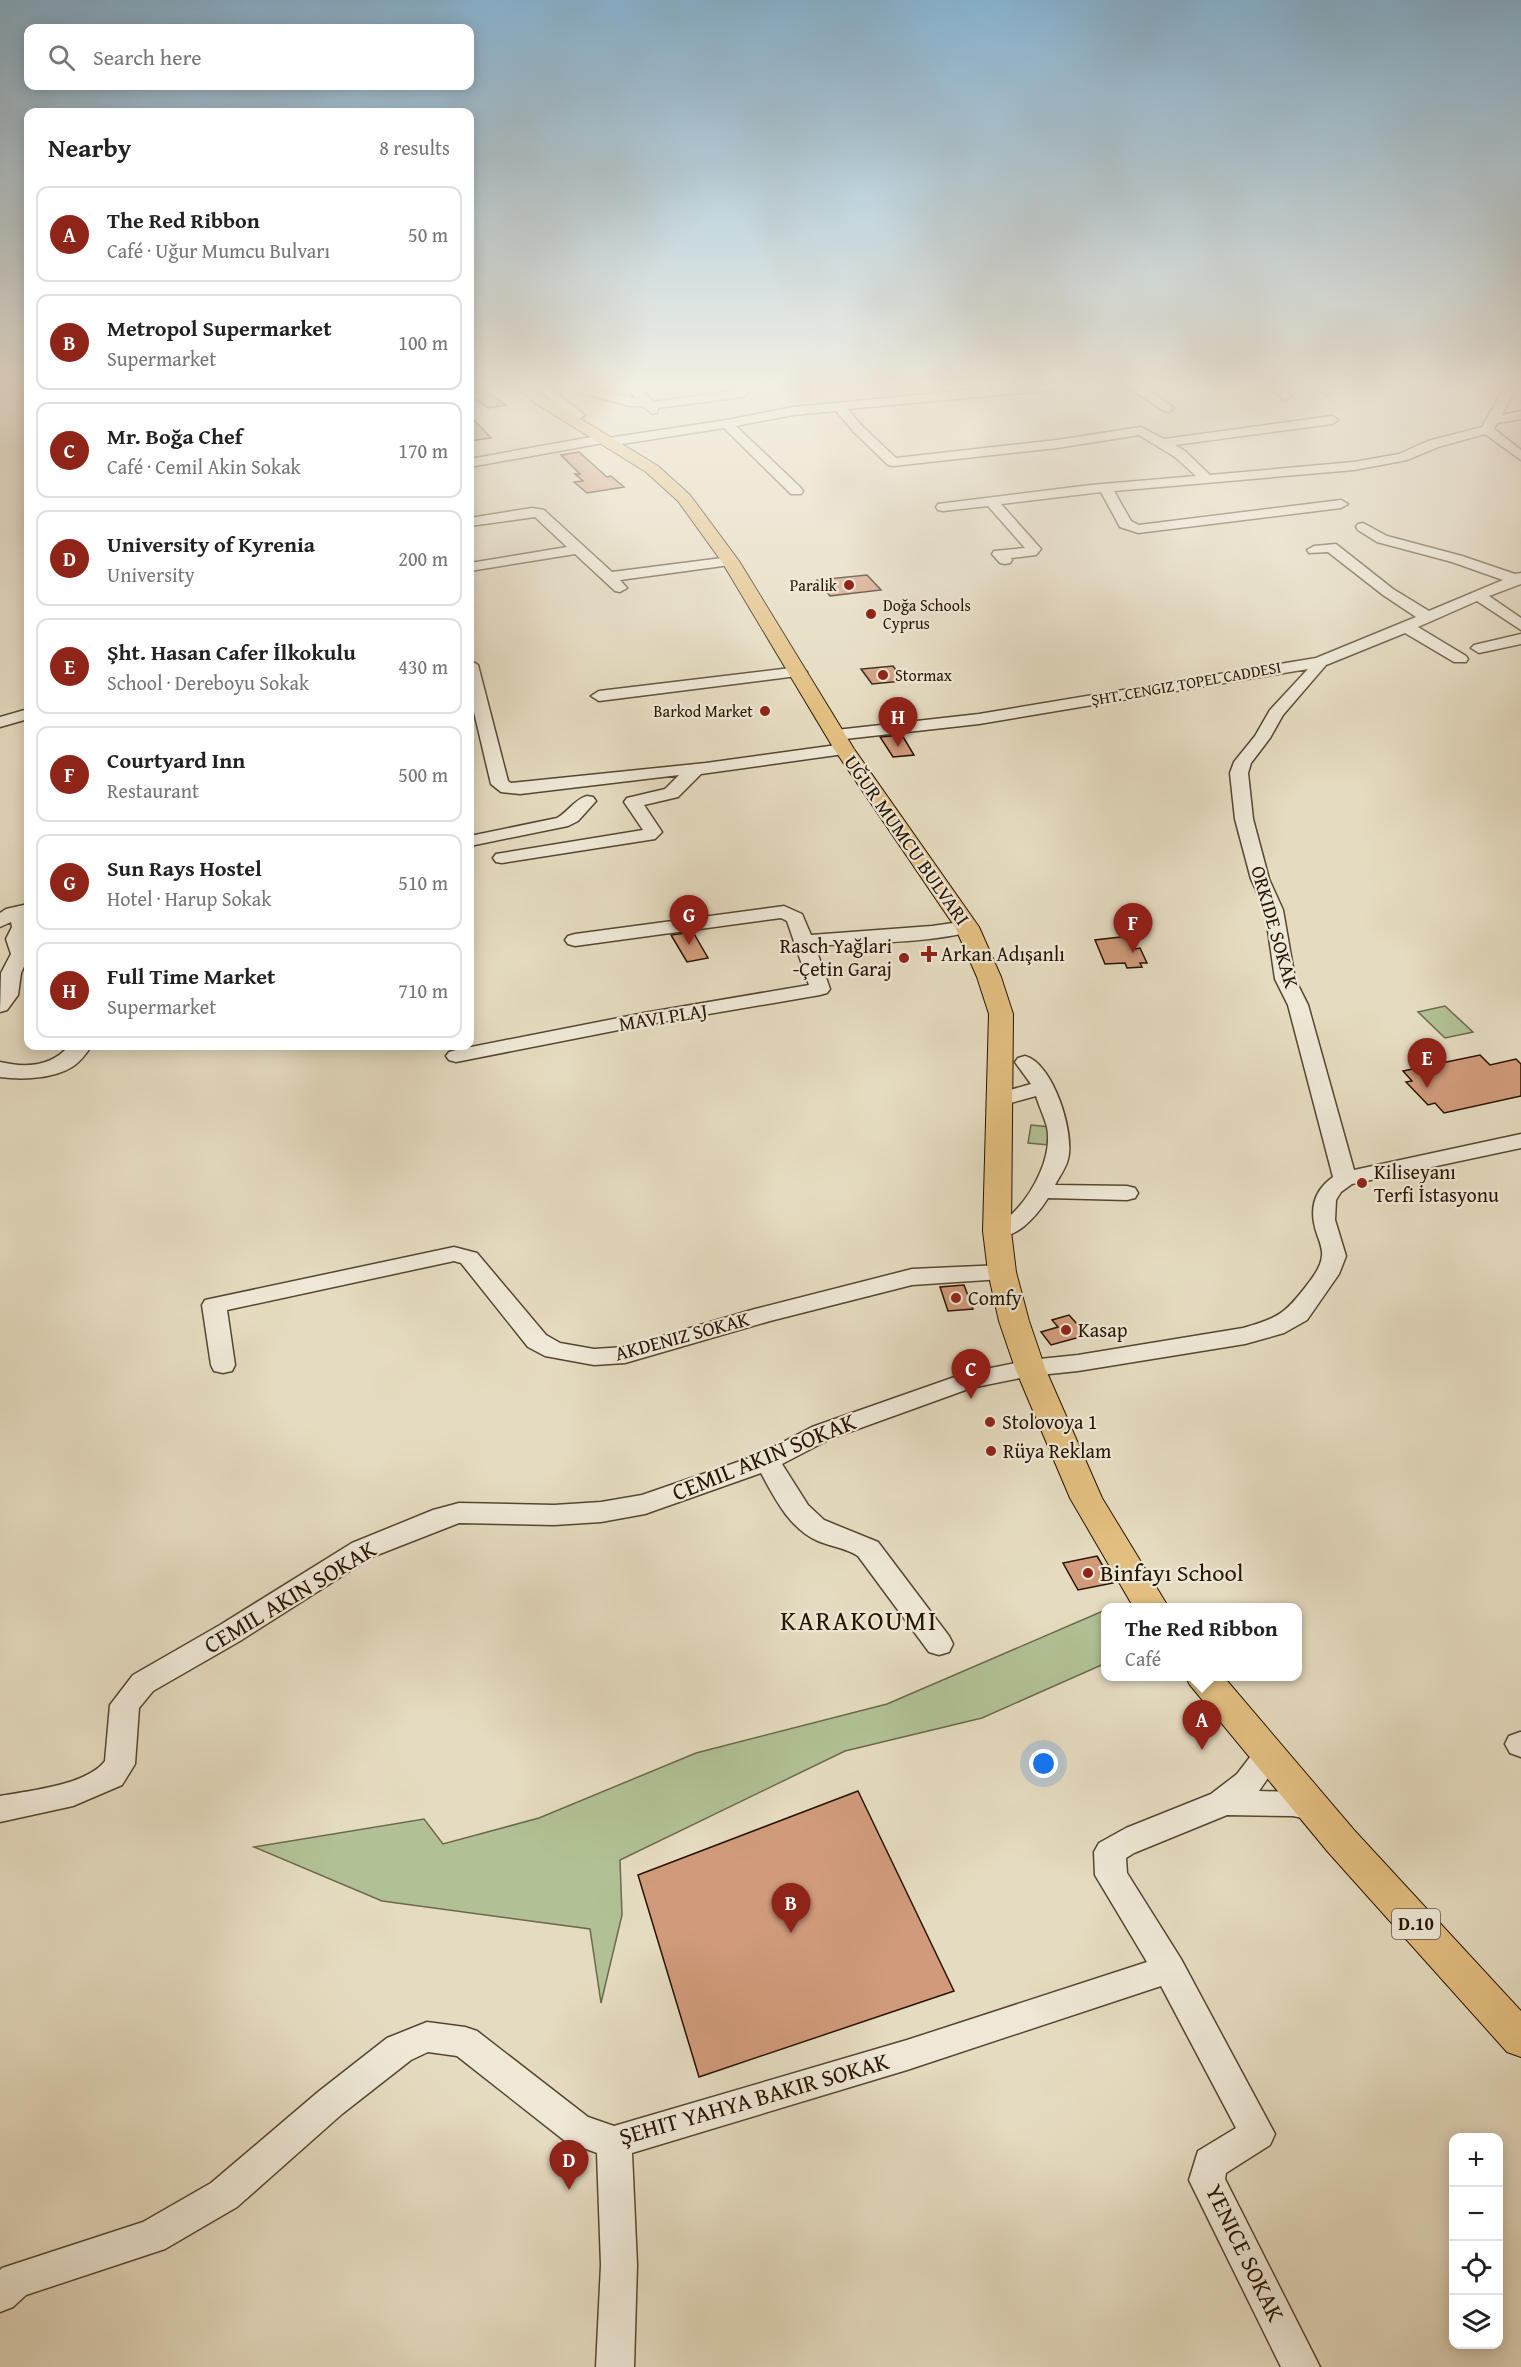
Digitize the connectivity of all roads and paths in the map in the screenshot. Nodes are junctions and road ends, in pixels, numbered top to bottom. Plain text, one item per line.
1 (680, 493) edge
2 (1058, 493) edge
3 (1109, 493) edge
4 (991, 501) junction
5 (1341, 504) dead end
6 (943, 507) dead end
7 (474, 521) edge
8 (1363, 527) dead end
9 (578, 549) junction
10 (1314, 549) dead end
11 (1005, 560) dead end
12 (730, 561) junction
13 (474, 566) edge
14 (609, 577) junction
15 (1519, 579) edge
16 (620, 588) dead end
17 (1479, 596) junction
18 (1427, 617) junction
19 (1405, 627) junction
20 (1521, 628) edge
21 (1479, 648) dead end
22 (1460, 659) dead end
23 (1319, 662) junction
24 (799, 672) junction
25 (474, 681) edge
26 (599, 696) dead end
27 (24, 715) edge
28 (0, 723) edge
29 (840, 742) junction
30 (708, 766) junction
31 (587, 801) dead end
32 (474, 840) edge
33 (502, 858) dead end
34 (24, 911) edge
35 (0, 921) edge
36 (967, 927) junction
37 (575, 940) dead end
38 (805, 941) junction
39 (0, 1006) edge
40 (77, 1050) edge
41 (456, 1056) dead end
42 (1025, 1062) dead end
43 (0, 1068) edge
44 (1043, 1087) junction
45 (1000, 1100) junction
46 (1521, 1141) edge
47 (1345, 1179) junction
48 (1040, 1191) junction
49 (1127, 1193) dead end
50 (997, 1231) junction
51 (1002, 1272) junction
52 (223, 1365) dead end
53 (1030, 1368) junction
54 (767, 1461) junction
55 (1149, 1603) edge
56 (939, 1644) dead end
57 (1205, 1681) edge
58 (1268, 1756) junction
59 (1223, 1802) junction
60 (1312, 1808) junction
61 (0, 1809) edge
62 (1168, 1969) junction
63 (1521, 2039) edge
64 (614, 2142) junction
65 (0, 2294) edge
66 (615, 2367) edge
67 (1301, 2367) edge

1 - 12 main road
2 - 4 street
3 - 5 street
4 - 6 street
4 - 11 street
7 - 9 street
8 - 15 street
9 - 13 street
9 - 14 street
10 - 18 street
12 - 14 street
12 - 24 main road
14 - 16 street
15 - 17 street, ŞHT. CENGIZ TOPEL CADDESI
17 - 18 street, ŞHT. CENGIZ TOPEL CADDESI
17 - 20 street
18 - 19 street, ŞHT. CENGIZ TOPEL CADDESI
19 - 22 street
19 - 23 street, ŞHT. CENGIZ TOPEL CADDESI
20 - 21 street
23 - 29 street, ŞHT. CENGIZ TOPEL CADDESI
23 - 47 street, ORKIDE SOKAK
24 - 26 street
24 - 29 main road
25 - 30 street, ŞHT. CENGIZ TOPEL CADDESI
27 - 28 street
29 - 30 street, ŞHT. CENGIZ TOPEL CADDESI
29 - 36 main road
30 - 33 street
31 - 32 street
34 - 35 street
34 - 39 street
36 - 38 street
36 - 45 main road
37 - 38 street
38 - 41 street, MAVI PLAJ
40 - 43 street
42 - 44 street
44 - 45 street
44 - 48 street
45 - 50 main road
46 - 47 street
47 - 53 street, CEMIL AKIN SOKAK
48 - 49 street
48 - 50 street
50 - 51 main road
51 - 52 street, AKDENIZ SOKAK
51 - 53 main road
53 - 54 street, CEMIL AKIN SOKAK
53 - 55 main road
54 - 56 street
54 - 61 street, CEMIL AKIN SOKAK
57 - 58 main road, D.10
58 - 59 street
58 - 60 main road, D.10
59 - 60 street
59 - 62 street
60 - 63 main road, D.10
62 - 64 street
62 - 67 street, YENICE SOKAK
64 - 65 street
64 - 66 street

